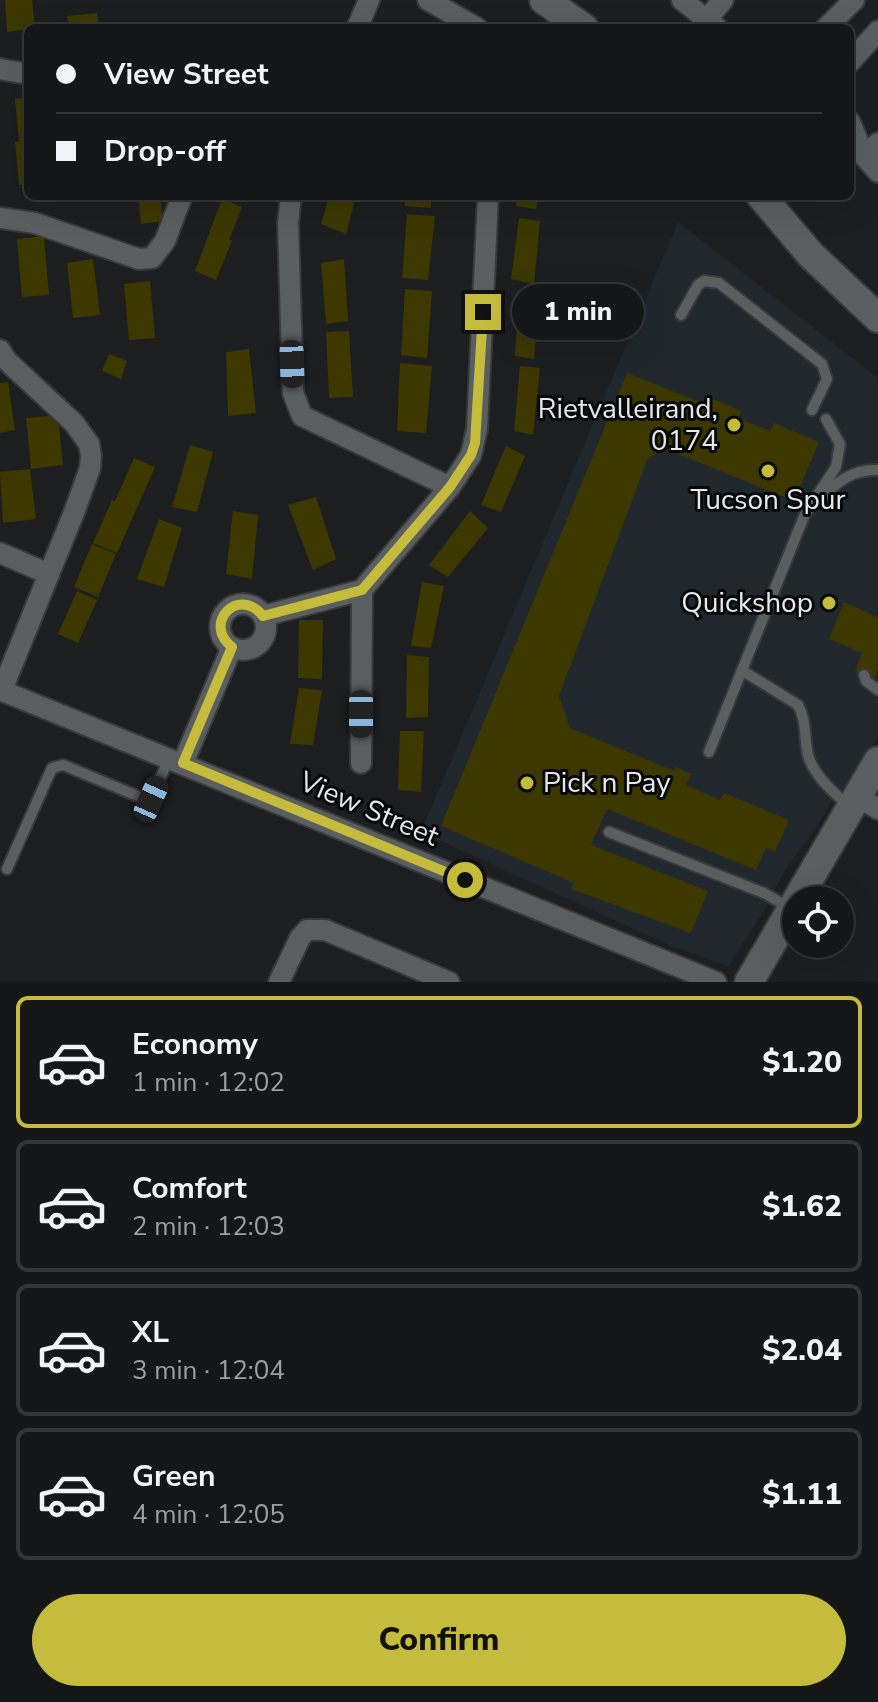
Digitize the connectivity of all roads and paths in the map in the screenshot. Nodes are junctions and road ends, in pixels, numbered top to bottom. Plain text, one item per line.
1 (369, 0) edge
2 (428, 0) edge
3 (544, 0) edge
4 (682, 0) edge
5 (723, 0) edge
6 (854, 0) edge
7 (359, 24) edge
8 (470, 24) edge
9 (578, 24) edge
10 (712, 24) edge
11 (830, 24) edge
12 (878, 31) edge
13 (854, 58) edge
14 (0, 69) edge
15 (24, 73) edge
16 (854, 127) edge
17 (871, 149) edge
18 (878, 172) edge
19 (180, 200) edge
20 (291, 200) edge
21 (488, 200) edge
22 (764, 200) edge
23 (781, 200) edge
24 (0, 218) edge
25 (878, 295) edge
26 (681, 315) dead end
27 (878, 318) edge
28 (0, 350) edge
29 (812, 410) dead end
30 (826, 419) dead end
31 (878, 470) edge
32 (450, 487) junction
33 (805, 514) junction
34 (0, 553) edge
35 (49, 574) junction
36 (362, 590) junction
37 (263, 616) junction
38 (232, 647) junction
39 (743, 671) junction
40 (864, 675) dead end
41 (1, 690) edge
42 (878, 690) edge
43 (709, 752) dead end
44 (177, 760) junction
45 (878, 761) edge
46 (361, 763) dead end
47 (862, 804) edge
48 (609, 832) dead end
49 (7, 869) dead end
50 (805, 886) edge
51 (782, 903) edge
52 (782, 922) edge
53 (279, 982) edge
54 (449, 982) edge
55 (716, 982) edge
56 (749, 982) edge

1 - 7 street
2 - 8 street
3 - 9 main road
4 - 10 street
5 - 10 street
6 - 11 street
12 - 13 street
14 - 15 street
16 - 17 street
17 - 18 street
19 - 24 street
20 - 32 street
21 - 32 street
22 - 27 main road
23 - 25 main road
26 - 29 lane
28 - 35 street
30 - 33 lane
31 - 33 lane
32 - 36 street
33 - 39 lane
34 - 35 street
35 - 41 street
36 - 37 street
36 - 46 street
37 - 38 street
37 - 38 street
38 - 44 street
39 - 43 lane
39 - 47 lane
40 - 42 lane
41 - 44 street, View Street
44 - 49 lane
44 - 55 street, View Street
45 - 47 main road
47 - 50 main road
48 - 51 lane
52 - 56 main road
53 - 54 street

